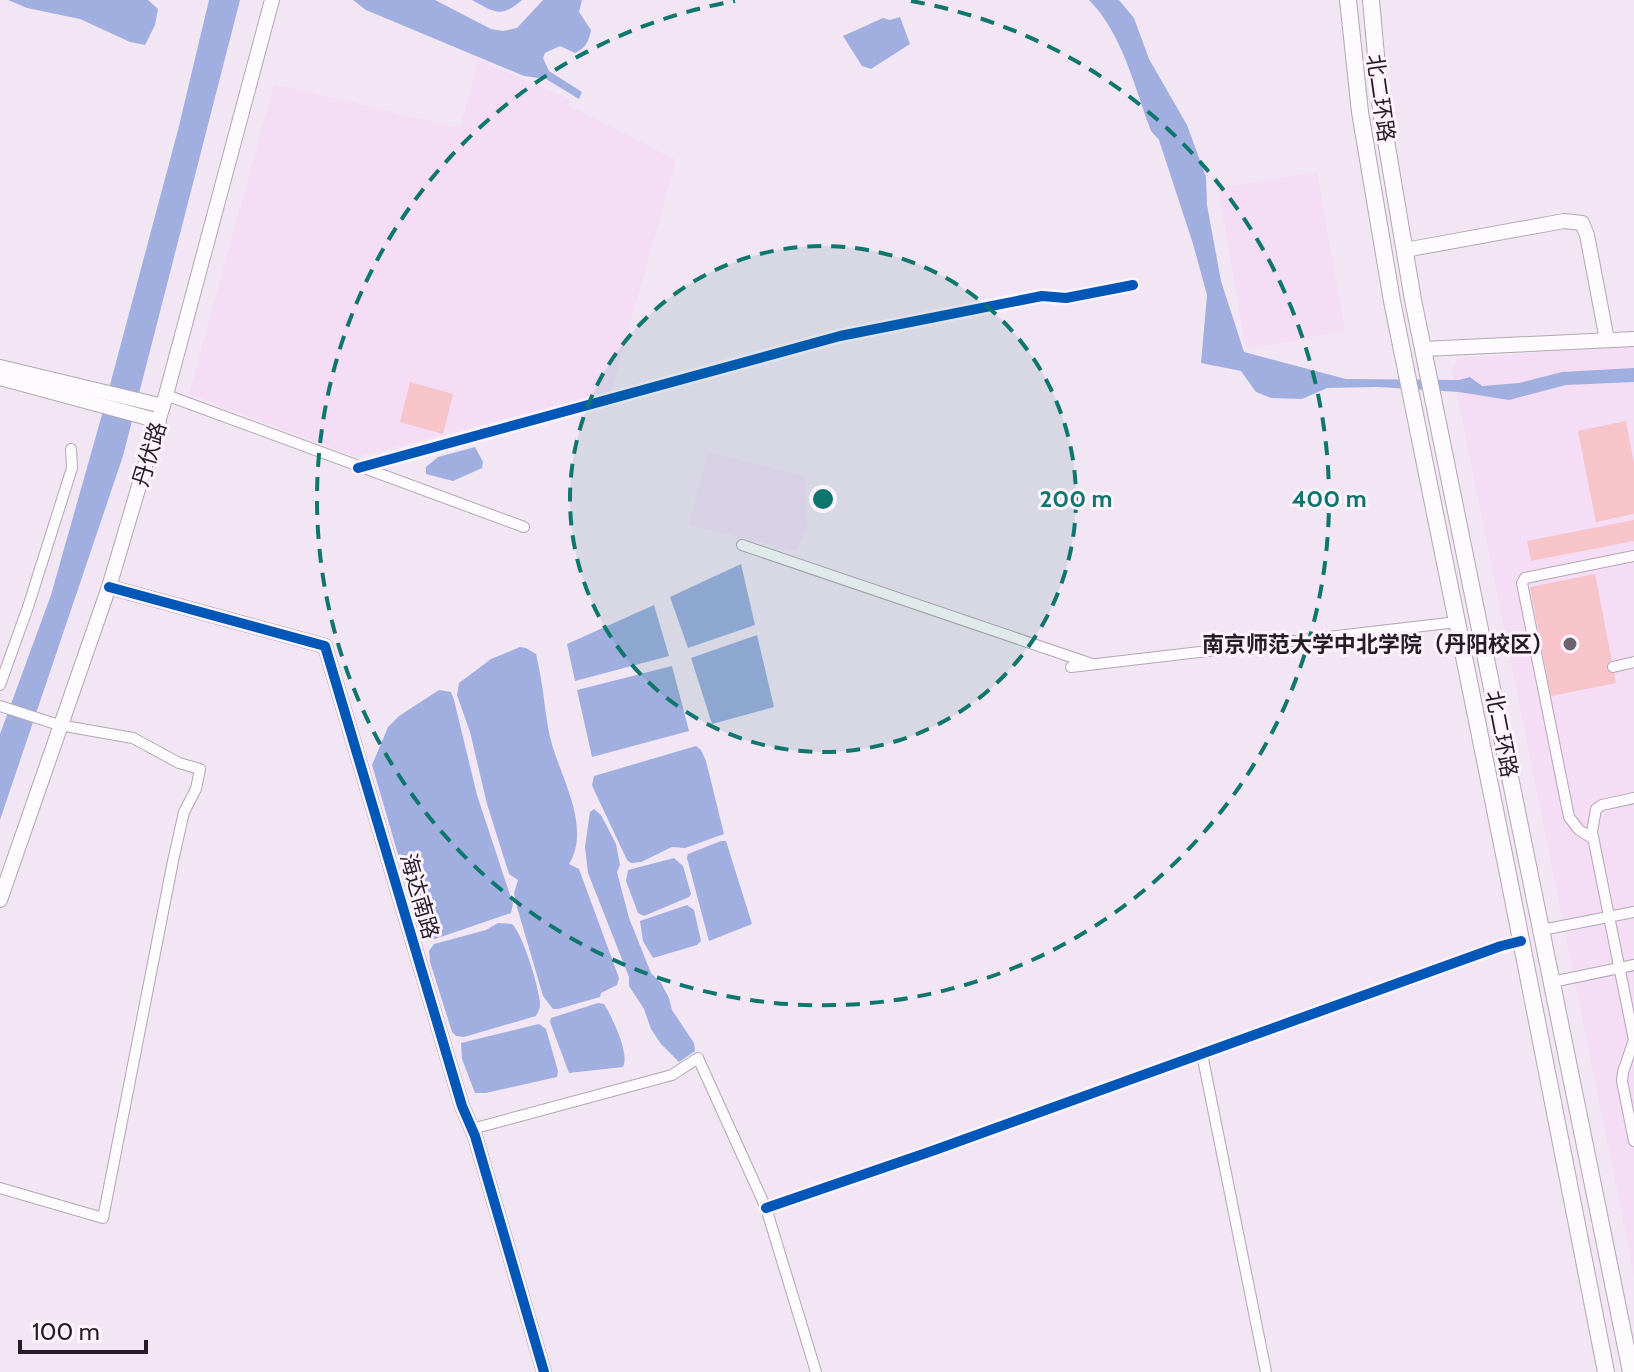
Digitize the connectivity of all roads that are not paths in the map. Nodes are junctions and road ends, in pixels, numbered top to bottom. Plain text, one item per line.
1 (272, 0) edge
2 (1348, 0) edge
3 (1371, 0) edge
4 (1382, 246) junction
5 (1404, 247) junction
6 (1133, 285) dead end
7 (1634, 339) edge
8 (1607, 340) junction
9 (1423, 349) junction
10 (0, 367) edge
11 (0, 378) edge
12 (101, 398) junction
13 (163, 408) junction
14 (71, 449) dead end
15 (358, 468) junction
16 (524, 527) dead end
17 (742, 545) dead end
18 (1634, 556) edge
19 (109, 587) junction
20 (1479, 620) junction
21 (1457, 622) junction
22 (1634, 662) edge
23 (1093, 664) junction
24 (1071, 667) dead end
25 (1613, 667) dead end
26 (0, 685) edge
27 (0, 706) edge
28 (59, 725) junction
29 (1634, 798) edge
30 (1592, 838) junction
31 (0, 900) edge
32 (1634, 912) edge
33 (1611, 917) junction
34 (1543, 933) junction
35 (1521, 941) junction
36 (1634, 965) edge
37 (1620, 968) junction
38 (1552, 982) junction
39 (1202, 1054) junction
40 (472, 1129) junction
41 (1634, 1141) edge
42 (0, 1188) edge
43 (766, 1208) junction
44 (544, 1372) edge
45 (816, 1372) edge
46 (1266, 1372) edge
47 (1606, 1372) edge
48 (1631, 1372) edge

1 - 13 street, 丹伏路
2 - 4 main road, 北二环路
3 - 5 main road, 北二环路
4 - 5 street
4 - 21 main road, 北二环路
5 - 8 street
5 - 9 main road, 北二环路
6 - 15 street
7 - 8 street
8 - 9 street
9 - 20 main road, 北二环路
10 - 12 street
11 - 12 street
12 - 13 street
13 - 15 street
13 - 19 street, 丹伏路
14 - 26 street
15 - 16 street
17 - 23 street
18 - 30 street
19 - 28 street, 丹伏路
19 - 40 street, 海达南路
20 - 21 street
20 - 34 main road, 北二环路
21 - 23 street
21 - 35 main road, 北二环路
22 - 25 street
23 - 24 street
27 - 28 street
28 - 31 street, 丹伏路
28 - 42 street
29 - 30 street
30 - 33 street
32 - 33 street
33 - 34 street
33 - 37 street
34 - 35 street
34 - 38 main road, 北二环路
35 - 39 street
35 - 47 main road, 北二环路
36 - 37 street
37 - 38 street
37 - 41 street
38 - 48 main road, 北二环路
39 - 43 street
39 - 46 street
40 - 43 street
40 - 44 street, 海达南路
43 - 45 street

